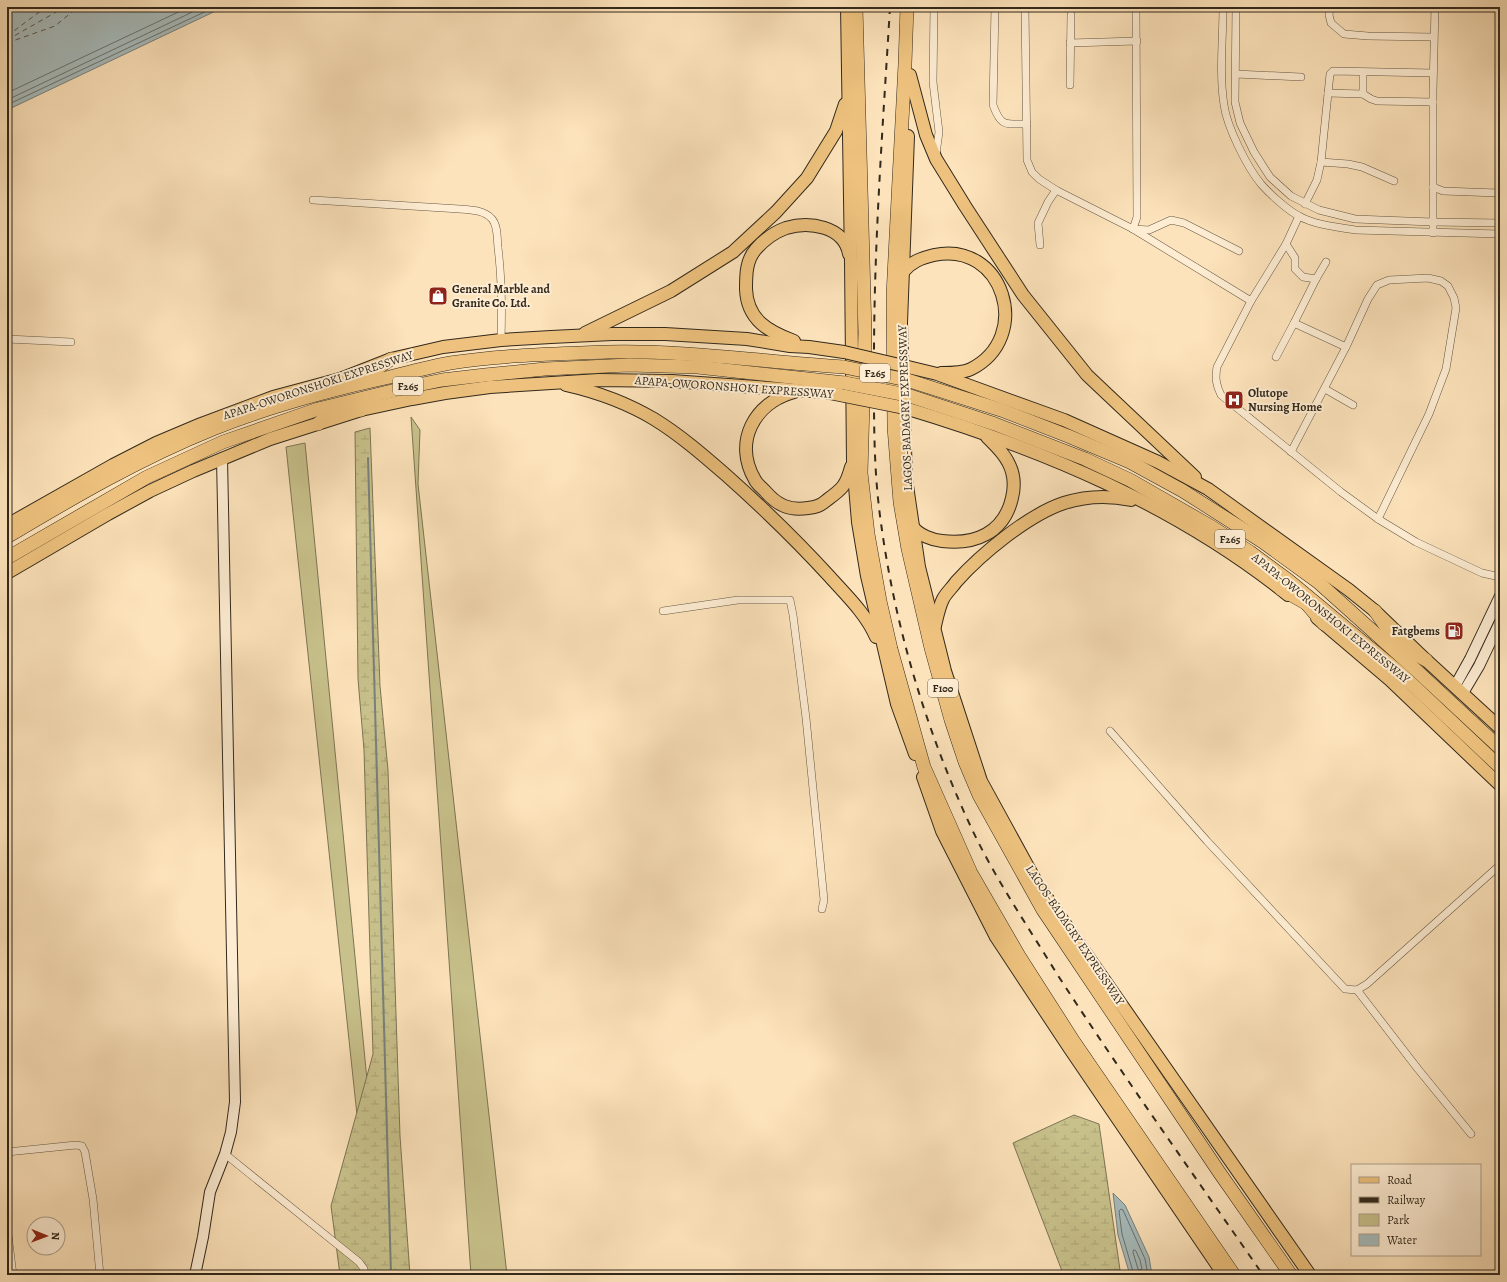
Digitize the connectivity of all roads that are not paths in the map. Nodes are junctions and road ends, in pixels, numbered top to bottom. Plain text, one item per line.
1 (847, 7) edge
2 (856, 7) edge
3 (907, 7) edge
4 (913, 7) edge
5 (934, 7) edge
6 (995, 7) edge
7 (1025, 7) edge
8 (1136, 7) edge
9 (1223, 7) edge
10 (1236, 7) edge
11 (1330, 7) edge
12 (1435, 7) edge
13 (1071, 15) dead end
14 (1433, 37) junction
15 (1137, 41) junction
16 (1070, 44) junction
17 (1363, 72) junction
18 (1433, 73) junction
19 (1236, 74) junction
20 (910, 75) junction
21 (1301, 78) dead end
22 (848, 83) junction
23 (1070, 85) dead end
24 (1328, 93) junction
25 (1362, 94) junction
26 (1433, 102) junction
27 (1027, 124) junction
28 (936, 159) junction
29 (1321, 162) junction
30 (1394, 181) dead end
31 (1434, 187) junction
32 (1056, 190) junction
33 (1498, 193) dead end
34 (313, 200) dead end
35 (1305, 204) junction
36 (1299, 216) junction
37 (1433, 222) junction
38 (1500, 223) edge
39 (1132, 229) junction
40 (1433, 233) junction
41 (1500, 234) edge
42 (1286, 244) junction
43 (1040, 245) dead end
44 (1239, 251) dead end
45 (851, 262) junction
46 (1326, 262) dead end
47 (902, 272) junction
48 (1316, 279) junction
49 (1252, 301) junction
50 (1294, 323) junction
51 (580, 336) junction
52 (7, 339) edge
53 (501, 340) junction
54 (70, 342) dead end
55 (809, 347) junction
56 (1346, 347) junction
57 (1276, 357) dead end
58 (391, 359) junction
59 (372, 372) junction
60 (907, 374) junction
61 (936, 374) junction
62 (396, 375) junction
63 (543, 384) junction
64 (341, 385) junction
65 (845, 389) junction
66 (1325, 389) junction
67 (800, 390) junction
68 (906, 402) junction
69 (351, 404) junction
70 (1353, 405) dead end
71 (318, 424) junction
72 (984, 434) junction
73 (1292, 452) junction
74 (222, 458) junction
75 (853, 462) junction
76 (1208, 489) junction
77 (1150, 504) junction
78 (1378, 519) junction
79 (7, 525) edge
80 (913, 527) junction
81 (7, 537) edge
82 (7, 558) edge
83 (7, 573) edge
84 (1500, 577) edge
85 (1285, 585) junction
86 (1500, 596) edge
87 (663, 611) dead end
88 (1375, 611) junction
89 (1327, 619) junction
90 (1500, 622) edge
91 (1364, 624) junction
92 (935, 627) junction
93 (1398, 644) junction
94 (1426, 660) junction
95 (887, 666) junction
96 (1416, 670) junction
97 (1459, 690) junction
98 (1500, 728) edge
99 (1110, 731) dead end
100 (1500, 748) edge
101 (1500, 767) edge
102 (1500, 785) edge
103 (1500, 865) edge
104 (822, 909) dead end
105 (1357, 990) junction
106 (1471, 1134) dead end
107 (7, 1152) edge
108 (225, 1154) junction
109 (7, 1227) edge
110 (13, 1275) edge
111 (100, 1275) edge
112 (195, 1275) edge
113 (365, 1275) edge
114 (1224, 1275) edge
115 (1234, 1275) edge
116 (1291, 1275) edge
117 (1310, 1275) edge

1 - 22 main road
2 - 115 highway
3 - 116 highway, LAGOS-BADAGRY EXPRESSWAY / F100
4 - 20 main road, LAGOS-BADAGRY EXPRESSWAY
5 - 28 street
6 - 27 street
7 - 27 street
8 - 15 street
9 - 36 street
10 - 19 street
11 - 14 street
12 - 14 street
13 - 16 street
14 - 18 street
15 - 16 street
15 - 39 street
16 - 23 street
17 - 18 street
17 - 24 street
17 - 25 street
18 - 26 street
19 - 21 street
19 - 35 street
20 - 28 main road
20 - 47 main road, LAGOS-BADAGRY EXPRESSWAY
22 - 45 main road
22 - 51 main road
24 - 25 street
24 - 29 street
25 - 26 street
26 - 31 street
27 - 32 street
28 - 76 main road
29 - 30 street
29 - 35 street
31 - 33 street
31 - 37 street
32 - 39 street
32 - 43 street
34 - 53 street
35 - 37 street
36 - 40 street
36 - 42 street
37 - 38 street
37 - 40 street
39 - 44 street
39 - 49 street
40 - 41 street
42 - 48 street
42 - 49 street
45 - 55 main road
45 - 75 main road
46 - 48 street
47 - 61 main road
47 - 80 main road, LAGOS-BADAGRY EXPRESSWAY
48 - 50 street
49 - 73 street
50 - 56 street
50 - 57 street
51 - 53 main road, APAPA-OWORONSHOKI EXPRESSWAY
51 - 55 main road, APAPA-OWORONSHOKI EXPRESSWAY
52 - 54 street
53 - 58 main road, APAPA-OWORONSHOKI EXPRESSWAY
55 - 60 main road, APAPA-OWORONSHOKI EXPRESSWAY, bridge
56 - 66 street
56 - 78 street
58 - 59 highway
58 - 64 main road, APAPA-OWORONSHOKI EXPRESSWAY
59 - 62 highway
59 - 64 highway
60 - 61 main road, APAPA-OWORONSHOKI EXPRESSWAY
60 - 62 highway, APAPA-OWORONSHOKI EXPRESSWAY / F265, bridge
60 - 91 highway, APAPA-OWORONSHOKI EXPRESSWAY / F265
61 - 76 main road, APAPA-OWORONSHOKI EXPRESSWAY
62 - 64 highway, APAPA-OWORONSHOKI EXPRESSWAY / F265
63 - 67 main road, APAPA-OWORONSHOKI EXPRESSWAY
63 - 69 main road, APAPA-OWORONSHOKI EXPRESSWAY
63 - 95 main road
64 - 69 highway
64 - 79 main road, APAPA-OWORONSHOKI EXPRESSWAY
64 - 81 highway, APAPA-OWORONSHOKI EXPRESSWAY / F265
65 - 67 main road, APAPA-OWORONSHOKI EXPRESSWAY
65 - 68 highway, APAPA-OWORONSHOKI EXPRESSWAY / F265, bridge
65 - 69 highway, APAPA-OWORONSHOKI EXPRESSWAY / F265
66 - 70 street
66 - 73 street
67 - 75 main road
68 - 72 main road, APAPA-OWORONSHOKI EXPRESSWAY
68 - 85 highway, APAPA-OWORONSHOKI EXPRESSWAY / F265
69 - 71 highway
69 - 71 main road, APAPA-OWORONSHOKI EXPRESSWAY
69 - 82 highway, APAPA-OWORONSHOKI EXPRESSWAY
71 - 74 main road, APAPA-OWORONSHOKI EXPRESSWAY
72 - 77 main road, APAPA-OWORONSHOKI EXPRESSWAY
72 - 80 main road
73 - 78 street
74 - 83 main road, APAPA-OWORONSHOKI EXPRESSWAY
74 - 108 street
75 - 95 main road
76 - 88 main road, APAPA-OWORONSHOKI EXPRESSWAY
77 - 85 main road, APAPA-OWORONSHOKI EXPRESSWAY
77 - 92 main road
78 - 84 street
80 - 92 main road, LAGOS-BADAGRY EXPRESSWAY
85 - 89 highway, APAPA-OWORONSHOKI EXPRESSWAY / F265
85 - 89 highway
86 - 97 street
87 - 104 street
88 - 93 highway
88 - 94 main road, APAPA-OWORONSHOKI EXPRESSWAY
89 - 101 highway, APAPA-OWORONSHOKI EXPRESSWAY / F265
89 - 102 main road, APAPA-OWORONSHOKI EXPRESSWAY
90 - 97 street
91 - 93 highway
91 - 96 highway, APAPA-OWORONSHOKI EXPRESSWAY / F265
92 - 117 main road, LAGOS-BADAGRY EXPRESSWAY
93 - 94 highway
93 - 96 highway
94 - 97 main road, APAPA-OWORONSHOKI EXPRESSWAY
95 - 114 main road
96 - 100 highway, APAPA-OWORONSHOKI EXPRESSWAY / F265
97 - 98 main road, APAPA-OWORONSHOKI EXPRESSWAY
99 - 105 street
103 - 105 street
105 - 106 street
107 - 111 street
108 - 112 street
108 - 113 street
109 - 110 street

